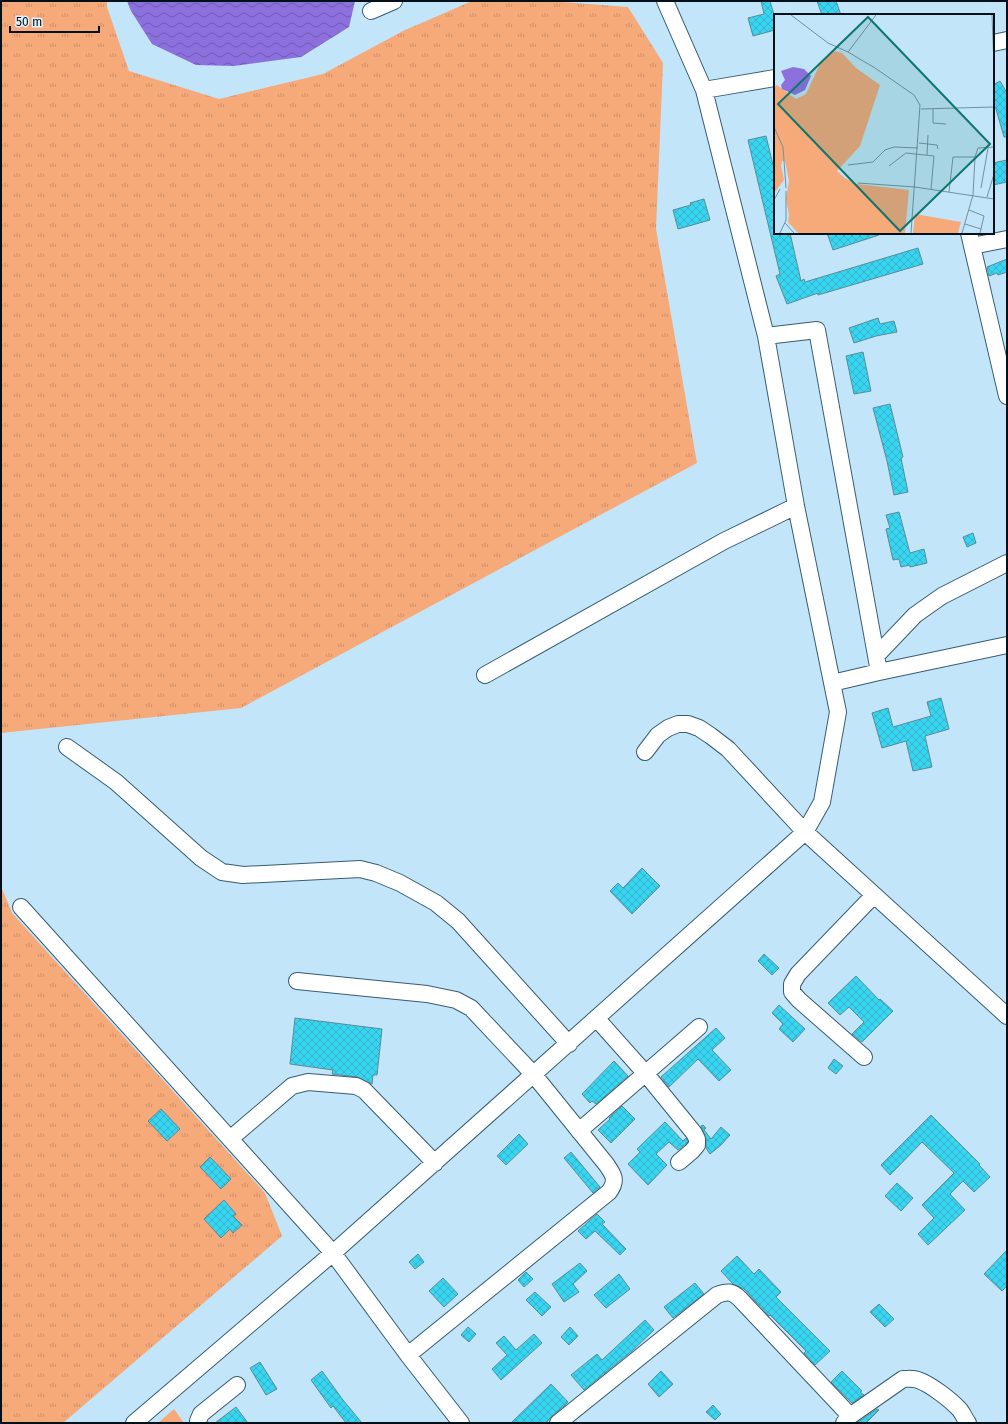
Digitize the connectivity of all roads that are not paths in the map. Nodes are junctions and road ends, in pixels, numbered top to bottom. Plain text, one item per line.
1 (394, 1) edge
2 (665, 1) edge
3 (371, 11) dead end
4 (1007, 40) edge
5 (994, 43) edge
6 (774, 78) edge
7 (704, 90) junction
8 (970, 239) edge
9 (1007, 239) edge
10 (766, 336) junction
11 (1003, 363) edge
12 (1007, 396) edge
13 (796, 506) junction
14 (1007, 563) edge
15 (1007, 645) edge
16 (876, 656) junction
17 (879, 672) junction
18 (485, 674) dead end
19 (832, 683) junction
20 (67, 747) dead end
21 (645, 752) dead end
22 (805, 832) junction
23 (874, 895) junction
24 (21, 907) dead end
25 (297, 981) dead end
26 (1007, 1016) edge
27 (597, 1019) junction
28 (699, 1028) dead end
29 (569, 1044) junction
30 (864, 1057) dead end
31 (646, 1074) junction
32 (534, 1075) junction
33 (580, 1131) junction
34 (230, 1139) junction
35 (679, 1162) dead end
36 (435, 1163) junction
37 (333, 1253) junction
38 (408, 1355) junction
39 (237, 1385) dead end
40 (847, 1420) edge
41 (134, 1423) edge
42 (198, 1423) edge
43 (461, 1423) edge
44 (558, 1423) edge
45 (968, 1423) edge

1 - 3 street
2 - 7 street
4 - 5 street
6 - 7 street
7 - 10 street
8 - 9 street
8 - 11 street
10 - 13 street
10 - 16 street
11 - 12 street
13 - 18 street
13 - 19 street
14 - 16 street
15 - 17 street
16 - 17 street
17 - 19 street
19 - 22 street
20 - 29 street
21 - 22 street
22 - 23 street
22 - 27 street
23 - 26 street
23 - 30 street
24 - 34 street
25 - 32 street
27 - 29 street
27 - 31 street
28 - 31 street
29 - 32 street
31 - 33 street
31 - 35 street
32 - 33 street
32 - 36 street
33 - 38 street
34 - 36 street
34 - 37 street
36 - 37 street
37 - 38 street
37 - 41 street
38 - 43 street
39 - 42 street
40 - 44 street
40 - 45 street

